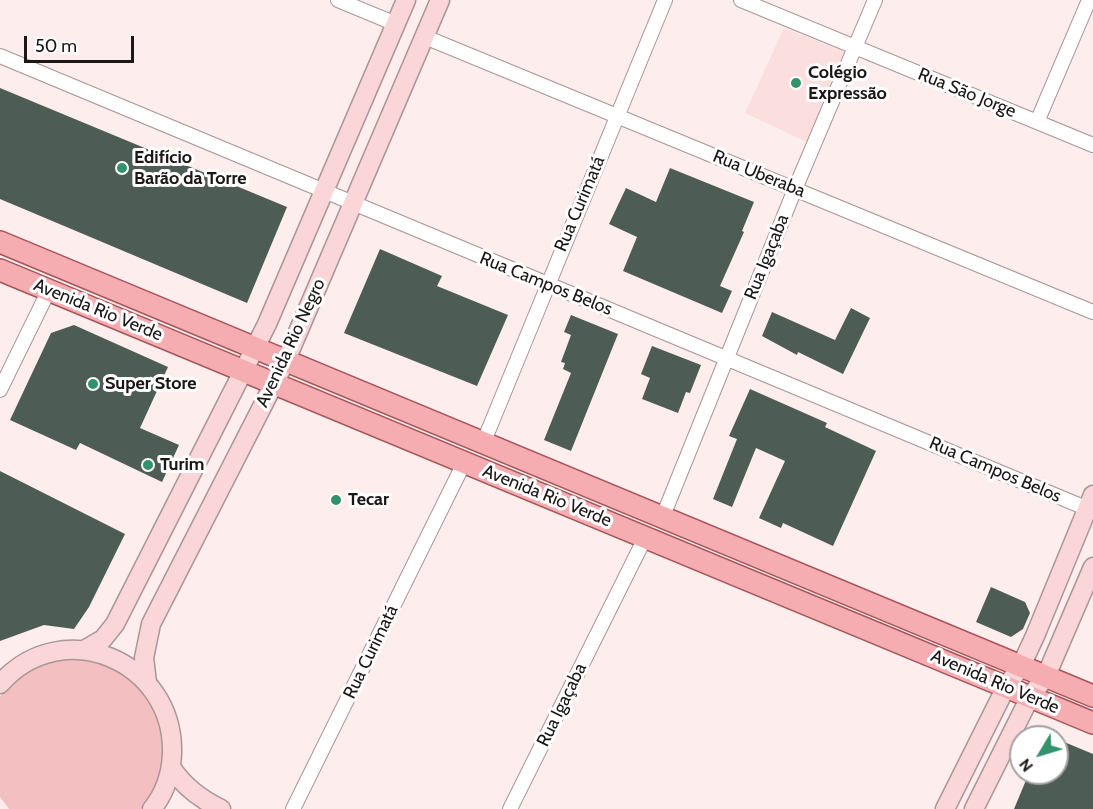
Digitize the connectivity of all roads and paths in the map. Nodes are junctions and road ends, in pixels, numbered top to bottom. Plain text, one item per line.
1 (338, 0) edge
2 (406, 0) edge
3 (440, 0) edge
4 (665, 0) edge
5 (741, 0) edge
6 (875, 0) edge
7 (1089, 0) edge
8 (396, 24) junction
9 (425, 37) junction
10 (855, 47) junction
11 (0, 56) edge
12 (617, 116) junction
13 (1037, 122) junction
14 (1093, 146) edge
15 (795, 189) junction
16 (324, 192) junction
17 (354, 204) junction
18 (0, 242) edge
19 (0, 270) edge
20 (547, 284) junction
21 (49, 290) junction
22 (1093, 312) edge
23 (255, 347) junction
24 (726, 357) junction
25 (286, 360) junction
26 (243, 370) junction
27 (275, 383) junction
28 (0, 390) edge
29 (484, 441) junction
30 (464, 463) junction
31 (1091, 504) edge
32 (663, 516) junction
33 (646, 536) junction
34 (1093, 567) edge
35 (84, 650) junction
36 (1021, 666) junction
37 (1046, 676) junction
38 (3, 679) edge
39 (147, 682) junction
40 (1006, 687) junction
41 (1093, 696) edge
42 (1030, 697) junction
43 (1093, 723) edge
44 (171, 767) junction
45 (965, 767) junction
46 (152, 809) edge
47 (221, 809) edge
48 (293, 809) edge
49 (510, 809) edge
50 (945, 809) edge
51 (962, 809) edge
52 (974, 809) edge

1 - 8 street
2 - 8 street, Avenida Rio Negro
3 - 9 street, Avenida Rio Negro
4 - 12 street, Rua Curimatá
5 - 10 street, Rua São Jorge
6 - 10 street, Rua Igaçaba
7 - 13 street
8 - 16 street, Avenida Rio Negro
9 - 12 street, Rua Uberaba
9 - 17 street, Avenida Rio Negro
10 - 13 street, Rua São Jorge
10 - 15 street, Rua Igaçaba
11 - 16 street, Rua Campos Belos
12 - 15 street, Rua Uberaba
12 - 20 street, Rua Curimatá
13 - 14 street, Rua São Jorge
15 - 22 street, Rua Uberaba
15 - 24 street, Rua Igaçaba
16 - 17 street, Rua Campos Belos
16 - 23 street, Avenida Rio Negro
17 - 20 street, Rua Campos Belos
17 - 25 street, Avenida Rio Negro
18 - 23 main road, Avenida Rio Verde
19 - 21 main road, Avenida Rio Verde
20 - 24 street, Rua Campos Belos
20 - 29 street, Rua Curimatá
21 - 26 main road, Avenida Rio Verde
21 - 28 street
23 - 25 main road, Avenida Rio Verde
23 - 26 street, Avenida Rio Negro
24 - 31 street, Rua Campos Belos
24 - 32 street, Rua Igaçaba
25 - 27 street, Avenida Rio Negro
25 - 29 main road, Avenida Rio Verde
26 - 27 main road, Avenida Rio Verde
26 - 35 street, Avenida Rio Negro
27 - 30 main road, Avenida Rio Verde
27 - 39 street, Avenida Rio Negro
29 - 32 main road, Avenida Rio Verde
30 - 33 main road, Avenida Rio Verde
30 - 48 street, Rua Curimatá
31 - 36 street
32 - 36 main road, Avenida Rio Verde
33 - 40 main road, Avenida Rio Verde
33 - 49 street, Rua Igaçaba
34 - 37 street
35 - 38 street
35 - 39 street
36 - 37 main road, Avenida Rio Verde
36 - 40 street
37 - 41 main road, Avenida Rio Verde
37 - 42 street
39 - 44 street
40 - 42 main road, Avenida Rio Verde
40 - 45 street
42 - 43 main road, Avenida Rio Verde
42 - 52 street
44 - 46 street
44 - 47 street
45 - 50 street
45 - 51 street

